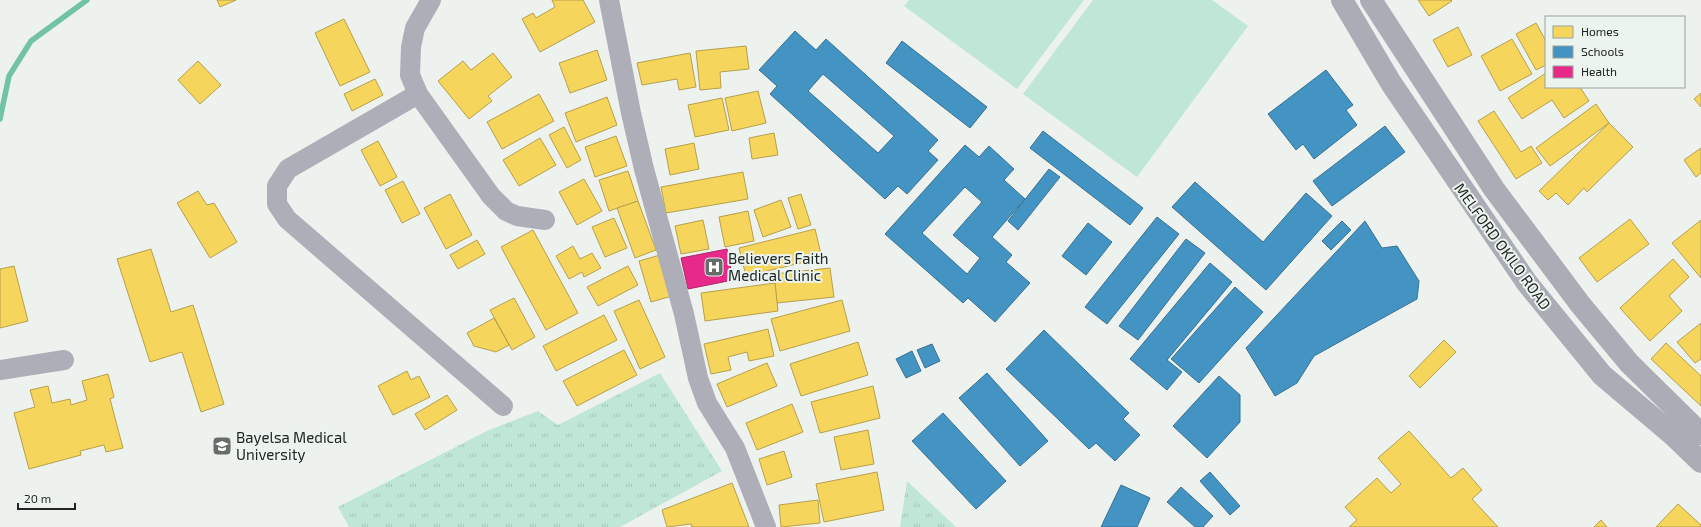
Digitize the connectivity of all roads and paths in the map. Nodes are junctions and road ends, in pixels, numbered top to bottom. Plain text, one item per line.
1 (431, 0) edge
2 (609, 0) edge
3 (1342, 0) edge
4 (1371, 0) edge
5 (418, 94) junction
6 (545, 220) dead end
7 (64, 360) dead end
8 (0, 370) edge
9 (504, 406) dead end
10 (1701, 434) edge
11 (1701, 462) edge
12 (766, 527) edge

1 - 5 street
2 - 12 street
3 - 11 main road, MELFORD OKILO ROAD
4 - 10 main road, MELFORD OKILO ROAD
5 - 6 street
5 - 9 street
7 - 8 street

